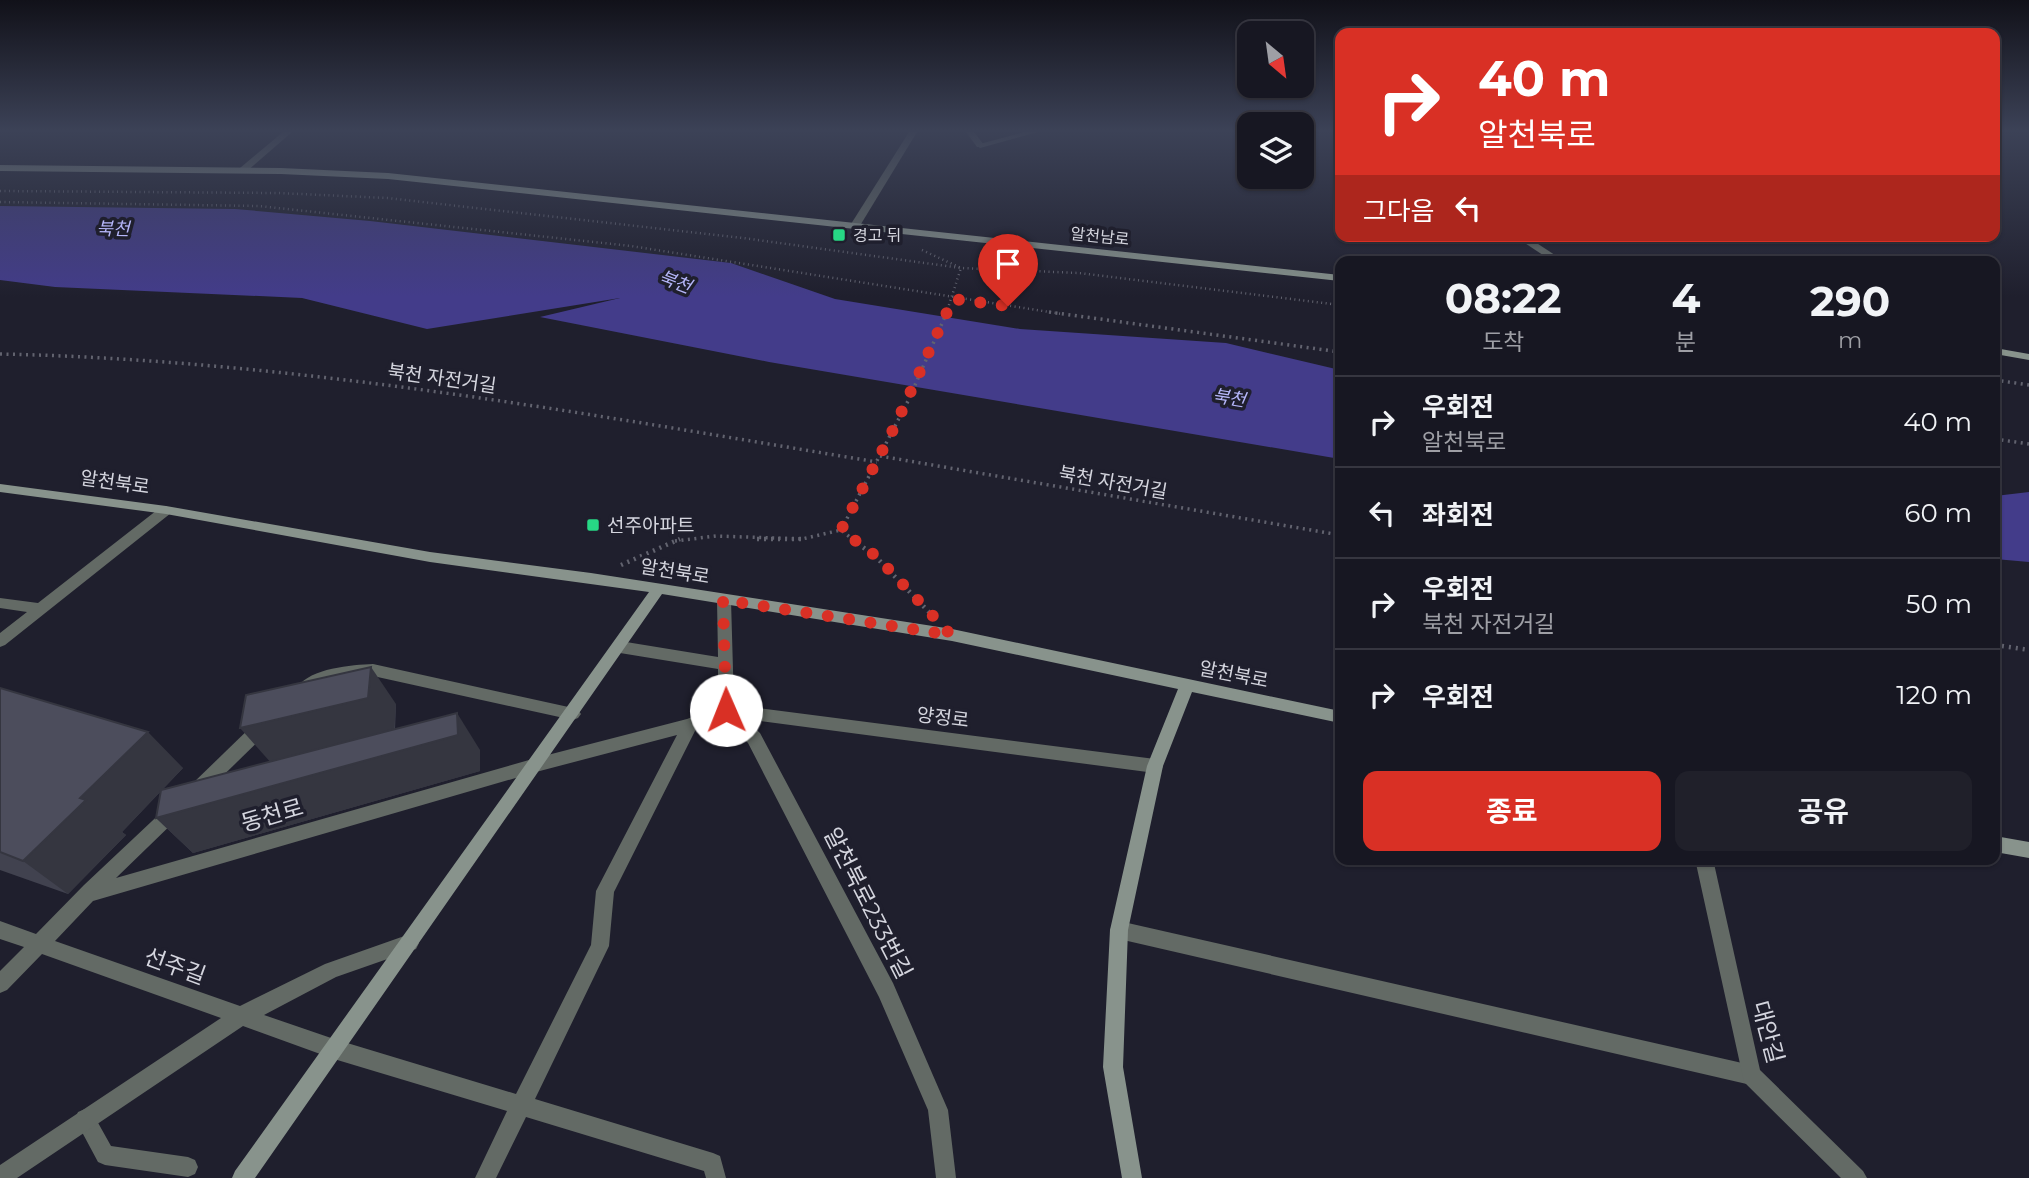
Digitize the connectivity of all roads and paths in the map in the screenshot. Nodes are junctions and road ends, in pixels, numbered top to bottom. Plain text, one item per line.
1 (495, 187) edge
2 (879, 187) edge
3 (0, 191) edge
4 (0, 202) edge
5 (856, 224) junction
6 (1529, 242) edge
7 (917, 249) dead end
8 (1551, 256) edge
9 (961, 268) junction
10 (1335, 277) edge
11 (953, 299) junction
12 (1335, 304) edge
13 (1335, 351) edge
14 (2000, 352) edge
15 (0, 354) edge
16 (2029, 357) edge
17 (2000, 381) edge
18 (2029, 385) edge
19 (2000, 440) edge
20 (2029, 444) edge
21 (880, 456) junction
22 (877, 462) junction
23 (0, 488) edge
24 (166, 510) junction
25 (841, 530) junction
26 (1335, 534) edge
27 (591, 578) junction
28 (658, 590) junction
29 (723, 600) junction
30 (0, 603) edge
31 (41, 609) junction
32 (951, 635) junction
33 (0, 641) edge
34 (2000, 646) edge
35 (620, 647) junction
36 (2029, 650) edge
37 (725, 664) junction
38 (1187, 686) junction
39 (726, 710) junction
40 (573, 714) junction
41 (1335, 716) edge
42 (690, 725) junction
43 (537, 765) junction
44 (1155, 766) junction
45 (2000, 845) edge
46 (2029, 850) edge
47 (1704, 865) edge
48 (88, 894) junction
49 (0, 930) edge
50 (1119, 930) junction
51 (38, 943) junction
52 (410, 943) junction
53 (0, 984) edge
54 (241, 1016) junction
55 (334, 1049) junction
56 (1751, 1075) junction
57 (522, 1107) junction
58 (85, 1119) junction
59 (188, 1167) dead end
60 (0, 1177) edge
61 (242, 1178) edge
62 (485, 1178) edge
63 (716, 1178) edge
64 (946, 1178) edge
65 (1132, 1178) edge
66 (1856, 1178) edge

1 - 5 street, 알천남로
2 - 5 street
3 - 9 path
4 - 11 path
5 - 10 street, 알천남로
6 - 8 street
7 - 9 path
9 - 11 path
9 - 12 path
11 - 13 path
11 - 21 path
14 - 16 street
15 - 22 path, 북천 자전거길
17 - 18 path
19 - 20 path
21 - 22 path
21 - 26 path, 북천 자전거길
22 - 25 path
23 - 24 street, 알천북로
24 - 27 street, 알천북로
24 - 31 street
25 - 27 path
25 - 32 path
27 - 28 street, 알천북로
28 - 29 street, 알천북로
28 - 35 street
29 - 32 street, 알천북로
29 - 37 street
30 - 31 street
31 - 33 street
32 - 38 street, 알천북로
34 - 36 path
35 - 37 street
35 - 40 street
37 - 39 street
38 - 41 street, 알천북로
38 - 44 street
39 - 42 street, 동천로
39 - 44 street, 양정로
39 - 64 street, 알천북로233번길
40 - 43 street
40 - 48 street
42 - 43 street, 동천로
42 - 57 street
43 - 48 street, 동천로
43 - 52 street
44 - 50 street
45 - 46 street
47 - 56 street, 대안길
48 - 51 street, 동천로
49 - 51 street, 선주길
50 - 56 street
50 - 65 street
51 - 53 street, 동천로
51 - 54 street, 선주길
52 - 54 street
52 - 55 street
54 - 55 street, 선주길
54 - 58 street
55 - 57 street, 선주길
55 - 61 street
56 - 66 street, 대안길
57 - 62 street
57 - 63 street, 선주길
58 - 59 street
58 - 60 street

